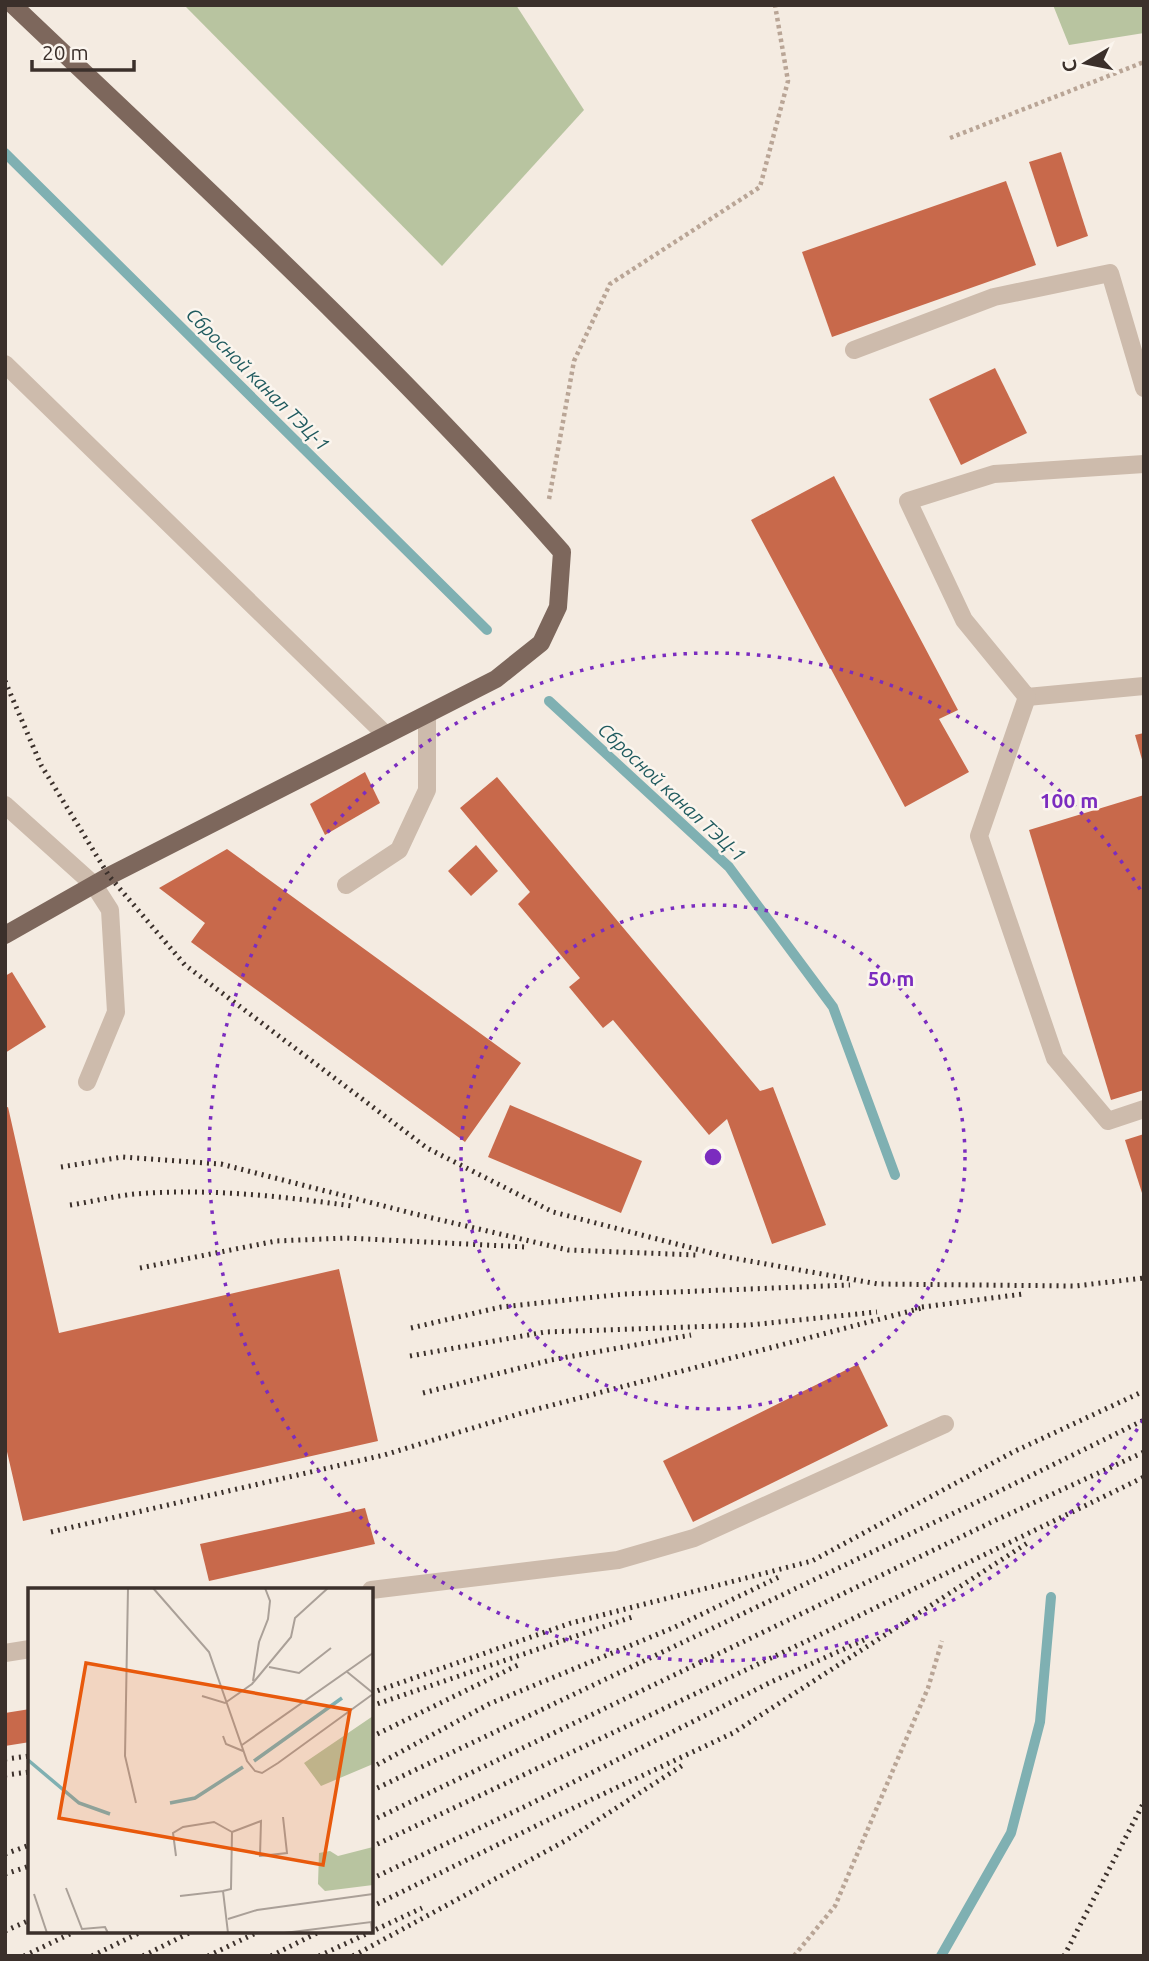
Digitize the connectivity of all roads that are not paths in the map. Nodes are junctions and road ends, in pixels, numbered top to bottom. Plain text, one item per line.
1 (13, 5) edge
2 (854, 350) dead end
3 (5, 364) edge
4 (1144, 388) edge
5 (1144, 464) edge
6 (1144, 686) edge
7 (1027, 697) junction
8 (427, 716) junction
9 (386, 735) junction
10 (5, 805) edge
11 (94, 885) junction
12 (346, 885) dead end
13 (5, 935) edge
14 (87, 1082) dead end
15 (1144, 1109) edge
16 (944, 1424) dead end
17 (373, 1590) edge
18 (28, 1649) edge
19 (5, 1653) edge

1 - 8 main road
2 - 4 street
3 - 9 street
5 - 7 street
6 - 7 street
7 - 15 street
8 - 9 main road
8 - 12 street
9 - 11 main road
10 - 11 street
11 - 13 main road
11 - 14 street
16 - 17 street
18 - 19 street

